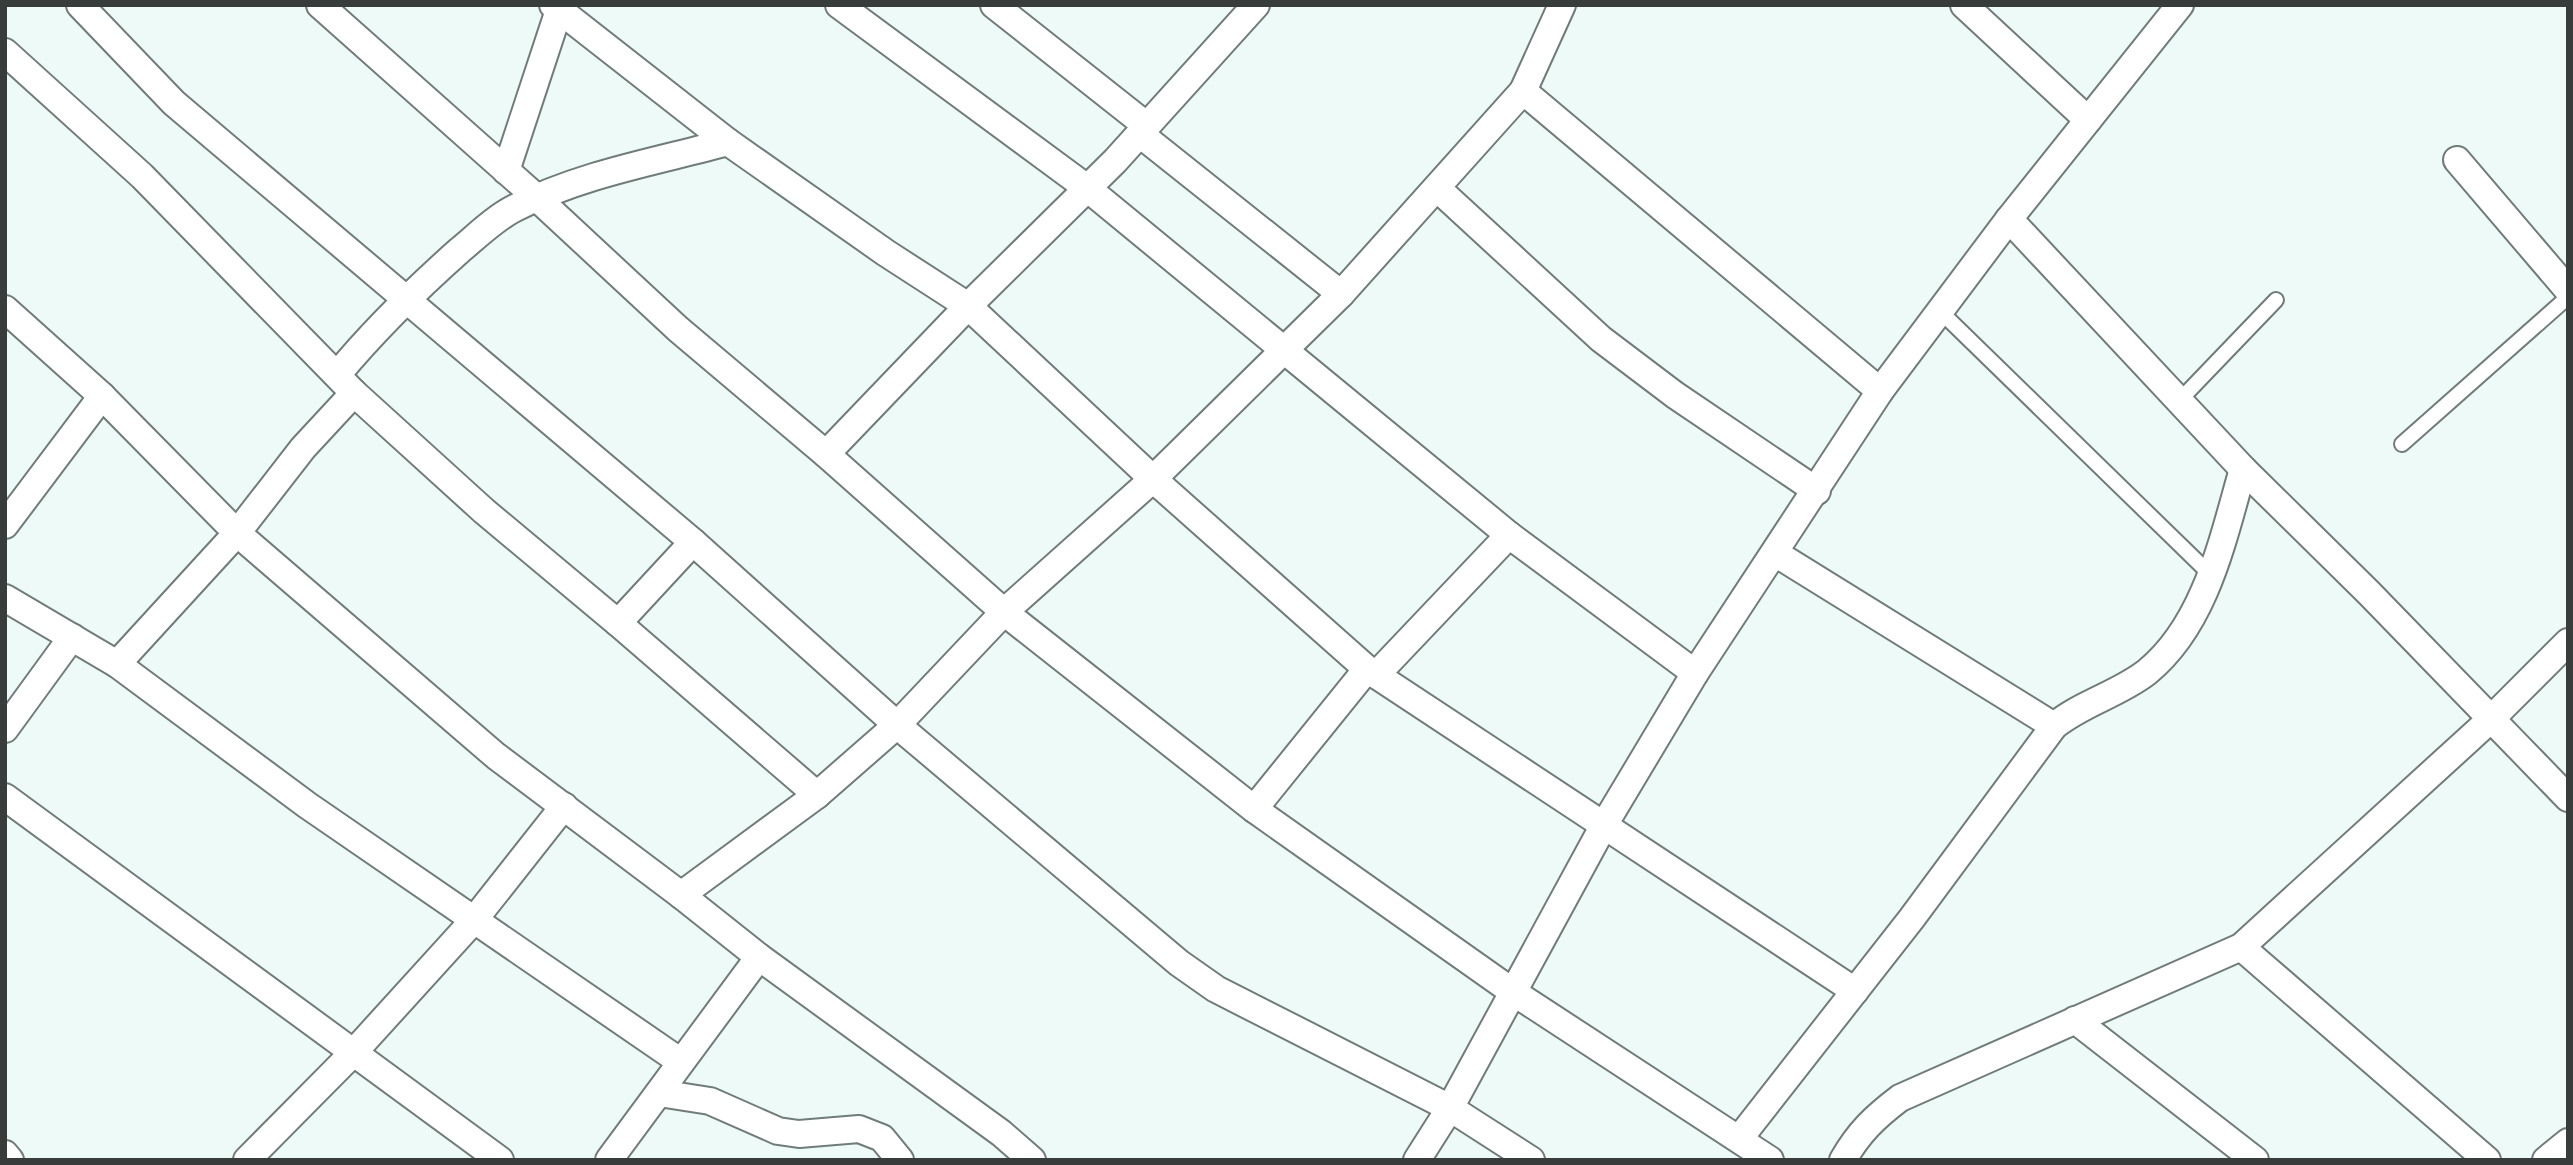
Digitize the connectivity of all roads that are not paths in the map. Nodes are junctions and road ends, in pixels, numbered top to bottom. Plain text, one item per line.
1 (80, 5) edge
2 (320, 5) edge
3 (839, 5) edge
4 (994, 5) edge
5 (1256, 5) edge
6 (1562, 5) edge
7 (1965, 5) edge
8 (2180, 5) edge
9 (559, 7) edge
10 (5, 52) edge
11 (1523, 91) junction
12 (2088, 120) junction
13 (1143, 130) junction
14 (728, 142) junction
15 (2457, 160) dead end
16 (506, 171) junction
17 (1087, 188) junction
18 (1437, 189) junction
19 (537, 198) junction
20 (2009, 219) junction
21 (2568, 290) edge
22 (1341, 295) junction
23 (2568, 297) edge
24 (405, 299) junction
25 (2276, 300) dead end
26 (968, 306) junction
27 (5, 309) edge
28 (1940, 311) junction
29 (1283, 350) junction
30 (346, 384) junction
31 (1880, 391) junction
32 (102, 396) junction
33 (2179, 401) junction
34 (2402, 444) dead end
35 (825, 454) junction
36 (2243, 469) junction
37 (1153, 479) junction
38 (1817, 491) junction
39 (5, 525) edge
40 (237, 533) junction
41 (1509, 535) junction
42 (693, 542) junction
43 (1775, 553) junction
44 (2210, 574) junction
45 (5, 598) edge
46 (1004, 612) junction
47 (618, 623) junction
48 (72, 637) junction
49 (2568, 642) edge
50 (117, 664) junction
51 (1371, 672) junction
52 (1695, 673) junction
53 (2491, 719) junction
54 (897, 725) junction
55 (2054, 726) junction
56 (5, 729) edge
57 (817, 795) junction
58 (5, 797) edge
59 (2568, 798) edge
60 (564, 806) junction
61 (1254, 809) junction
62 (1604, 825) junction
63 (681, 895) junction
64 (474, 920) junction
65 (2241, 947) junction
66 (759, 957) junction
67 (1855, 991) junction
68 (1513, 992) junction
69 (2075, 1020) junction
70 (354, 1052) junction
71 (681, 1062) junction
72 (659, 1093) junction
73 (1450, 1108) junction
74 (1739, 1139) junction
75 (2568, 1142) edge
76 (5, 1154) edge
77 (2476, 1156) edge
78 (10, 1160) edge
79 (247, 1160) edge
80 (500, 1160) edge
81 (609, 1160) edge
82 (900, 1160) edge
83 (1032, 1160) edge
84 (1417, 1160) edge
85 (1531, 1160) edge
86 (1770, 1160) edge
87 (1843, 1160) edge
88 (2255, 1160) edge
89 (2546, 1160) edge

1 - 24 street
2 - 16 street
3 - 17 street
4 - 13 street
5 - 13 street
6 - 11 street
7 - 12 street
8 - 12 street
9 - 14 street
9 - 16 street
10 - 30 street
11 - 18 street
11 - 31 street
12 - 20 street
13 - 17 street
13 - 22 street
14 - 19 street
14 - 26 street
15 - 21 street
16 - 19 street
17 - 26 street
17 - 29 street
18 - 22 street
18 - 38 street
19 - 24 street
19 - 35 street
20 - 28 street
20 - 33 street
22 - 29 street
23 - 34 lane
24 - 30 street
24 - 42 street
25 - 33 lane
26 - 35 street
26 - 37 street
27 - 32 street
28 - 31 street
28 - 44 lane
29 - 37 street
29 - 41 street
30 - 40 street
30 - 47 street
31 - 38 street
32 - 39 street
32 - 40 street
33 - 36 street
35 - 46 street
36 - 44 street
36 - 53 street
37 - 46 street
37 - 51 street
38 - 43 street
40 - 50 street
40 - 60 street
41 - 51 street
41 - 52 street
42 - 47 street
42 - 54 street
43 - 52 street
43 - 55 street
44 - 55 street
45 - 48 street
46 - 54 street
46 - 61 street
47 - 57 street
48 - 50 street
48 - 56 street
49 - 53 street
50 - 64 street
51 - 61 street
51 - 62 street
52 - 62 street
53 - 59 street
53 - 65 street
54 - 57 street
54 - 73 street
55 - 67 street
57 - 63 street
58 - 70 street
60 - 63 street
60 - 64 street
61 - 68 street
62 - 67 street
62 - 68 street
63 - 66 street
64 - 70 street
64 - 71 street
65 - 69 street
65 - 77 street
66 - 71 street
66 - 83 street
67 - 74 street
68 - 73 street
68 - 74 street
69 - 87 street
69 - 88 street
70 - 79 street
70 - 80 street
71 - 72 street
72 - 81 street
72 - 82 street
73 - 84 street
73 - 85 street
74 - 86 street
75 - 89 street
76 - 78 street

